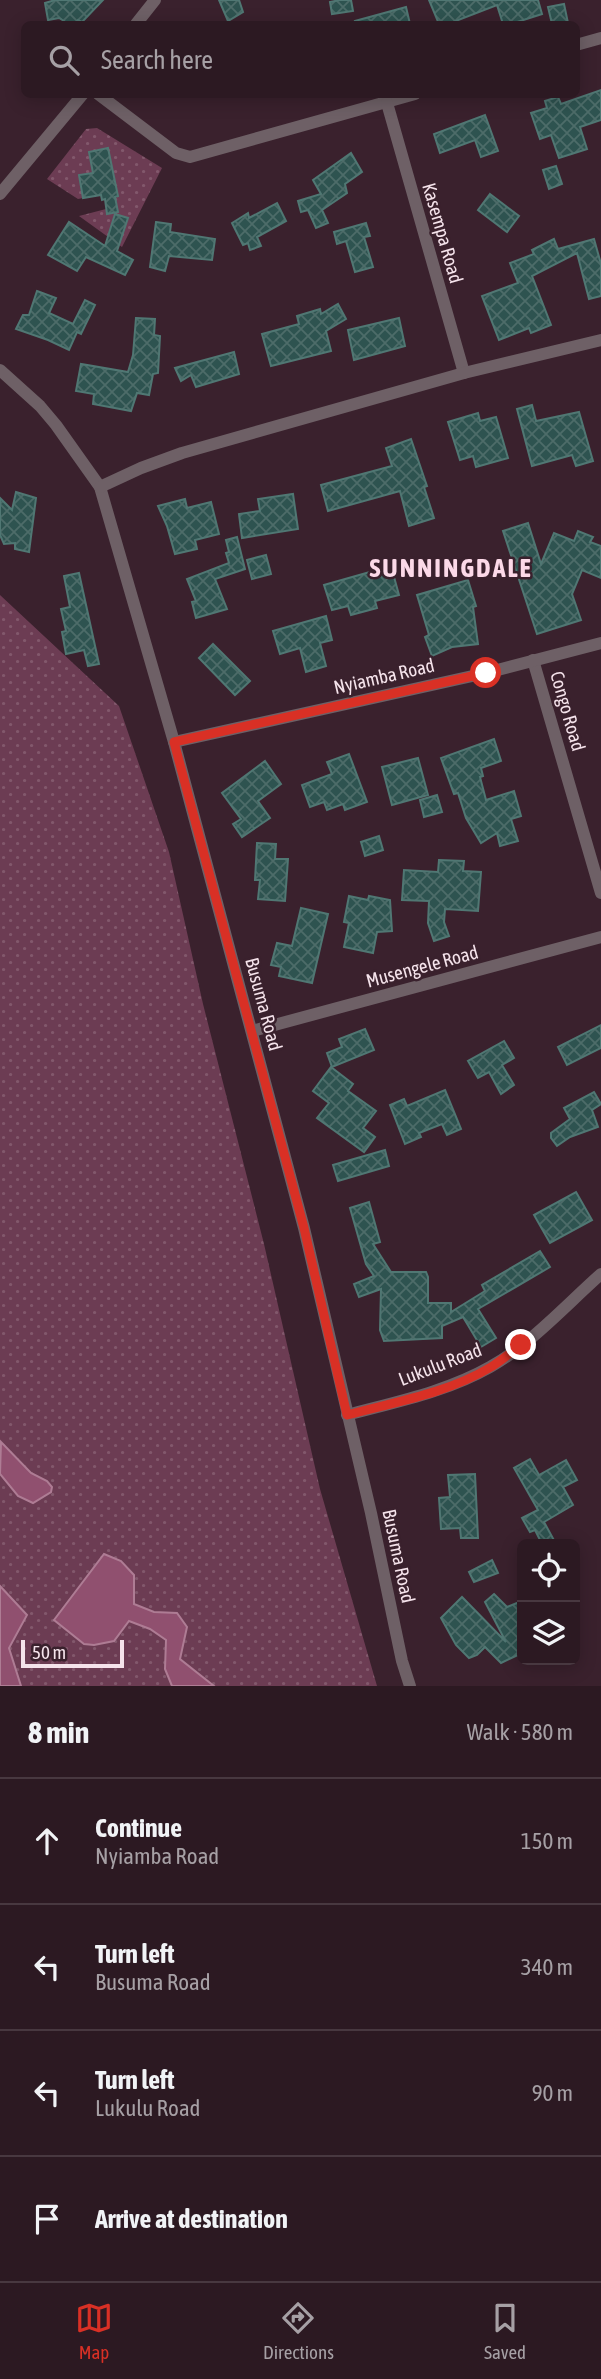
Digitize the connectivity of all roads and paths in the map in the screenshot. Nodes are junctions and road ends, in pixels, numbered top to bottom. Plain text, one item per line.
1 (155, 0) edge
2 (138, 21) edge
3 (601, 38) edge
4 (580, 44) edge
5 (80, 98) edge
6 (103, 98) edge
7 (403, 98) edge
8 (387, 103) junction
9 (0, 194) edge
10 (601, 340) edge
11 (0, 370) edge
12 (464, 373) junction
13 (100, 487) junction
14 (601, 643) edge
15 (533, 660) junction
16 (174, 742) junction
17 (601, 893) edge
18 (601, 937) edge
19 (252, 1031) junction
20 (601, 1274) edge
21 (347, 1415) junction
22 (410, 1686) edge

1 - 2 street
3 - 4 street
5 - 9 street
6 - 8 street
7 - 8 street
8 - 12 street, Kasempa Road
10 - 12 street
11 - 13 street, Busuma Road
12 - 13 street
13 - 16 street, Busuma Road
14 - 15 street, Nyiamba Road
15 - 16 street, Nyiamba Road
15 - 17 street, Congo Road
16 - 19 street, Busuma Road
18 - 19 street, Musengele Road
19 - 21 street, Busuma Road
20 - 21 street, Lukulu Road
21 - 22 street, Busuma Road

